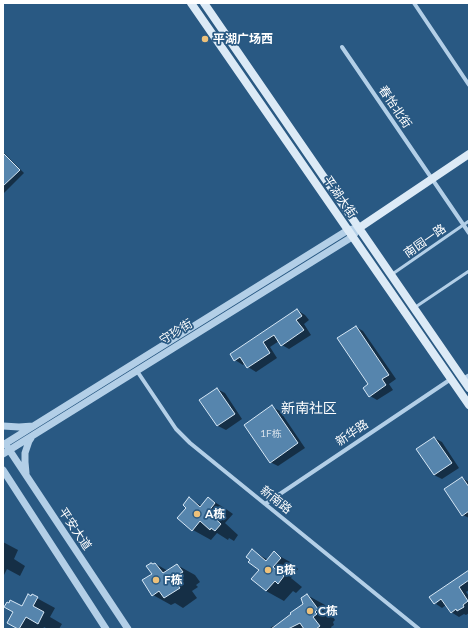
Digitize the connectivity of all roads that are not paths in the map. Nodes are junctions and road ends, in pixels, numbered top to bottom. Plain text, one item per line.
1 (191, 3) edge
2 (204, 3) edge
3 (414, 3) edge
4 (342, 47) dead end
5 (469, 86) edge
6 (469, 154) edge
7 (432, 179) junction
8 (469, 221) edge
9 (463, 225) junction
10 (359, 228) junction
11 (350, 233) junction
12 (469, 233) edge
13 (469, 271) edge
14 (391, 275) junction
15 (414, 308) junction
16 (137, 371) junction
17 (450, 379) junction
18 (466, 379) edge
19 (469, 388) edge
20 (469, 405) edge
21 (3, 426) edge
22 (35, 426) junction
23 (33, 436) junction
24 (5, 447) edge
25 (3, 470) edge
26 (27, 477) junction
27 (3, 482) edge
28 (15, 489) junction
29 (265, 504) junction
30 (106, 629) edge
31 (128, 629) edge
32 (419, 629) edge

1 - 11 main road, 平湖大街
2 - 10 main road, 平湖大街
3 - 5 street
4 - 7 street, 春怡北街
6 - 7 main road, 守珍街
7 - 9 street, 春怡北街
7 - 10 main road, 守珍街
8 - 9 lane, 南园一路
9 - 12 street, 春怡北街
9 - 14 lane, 南园一路
10 - 11 street, 守珍街
10 - 14 main road, 平湖大街
11 - 16 street, 守珍街
11 - 17 main road, 平湖大街
11 - 22 street, 守珍街
13 - 15 lane
14 - 15 main road, 平湖大街
15 - 18 main road, 平湖大街
16 - 23 street, 守珍街
16 - 29 street, 新南路
17 - 20 main road, 平湖大街
17 - 29 street, 新华路
18 - 19 main road, 平湖大街
21 - 22 street
22 - 24 street, 守珍街
23 - 24 street, 守珍街
23 - 26 street
24 - 26 street, 平安大道
25 - 28 street
26 - 31 street, 平安大道
27 - 28 street
28 - 30 street
29 - 32 street, 新南路

